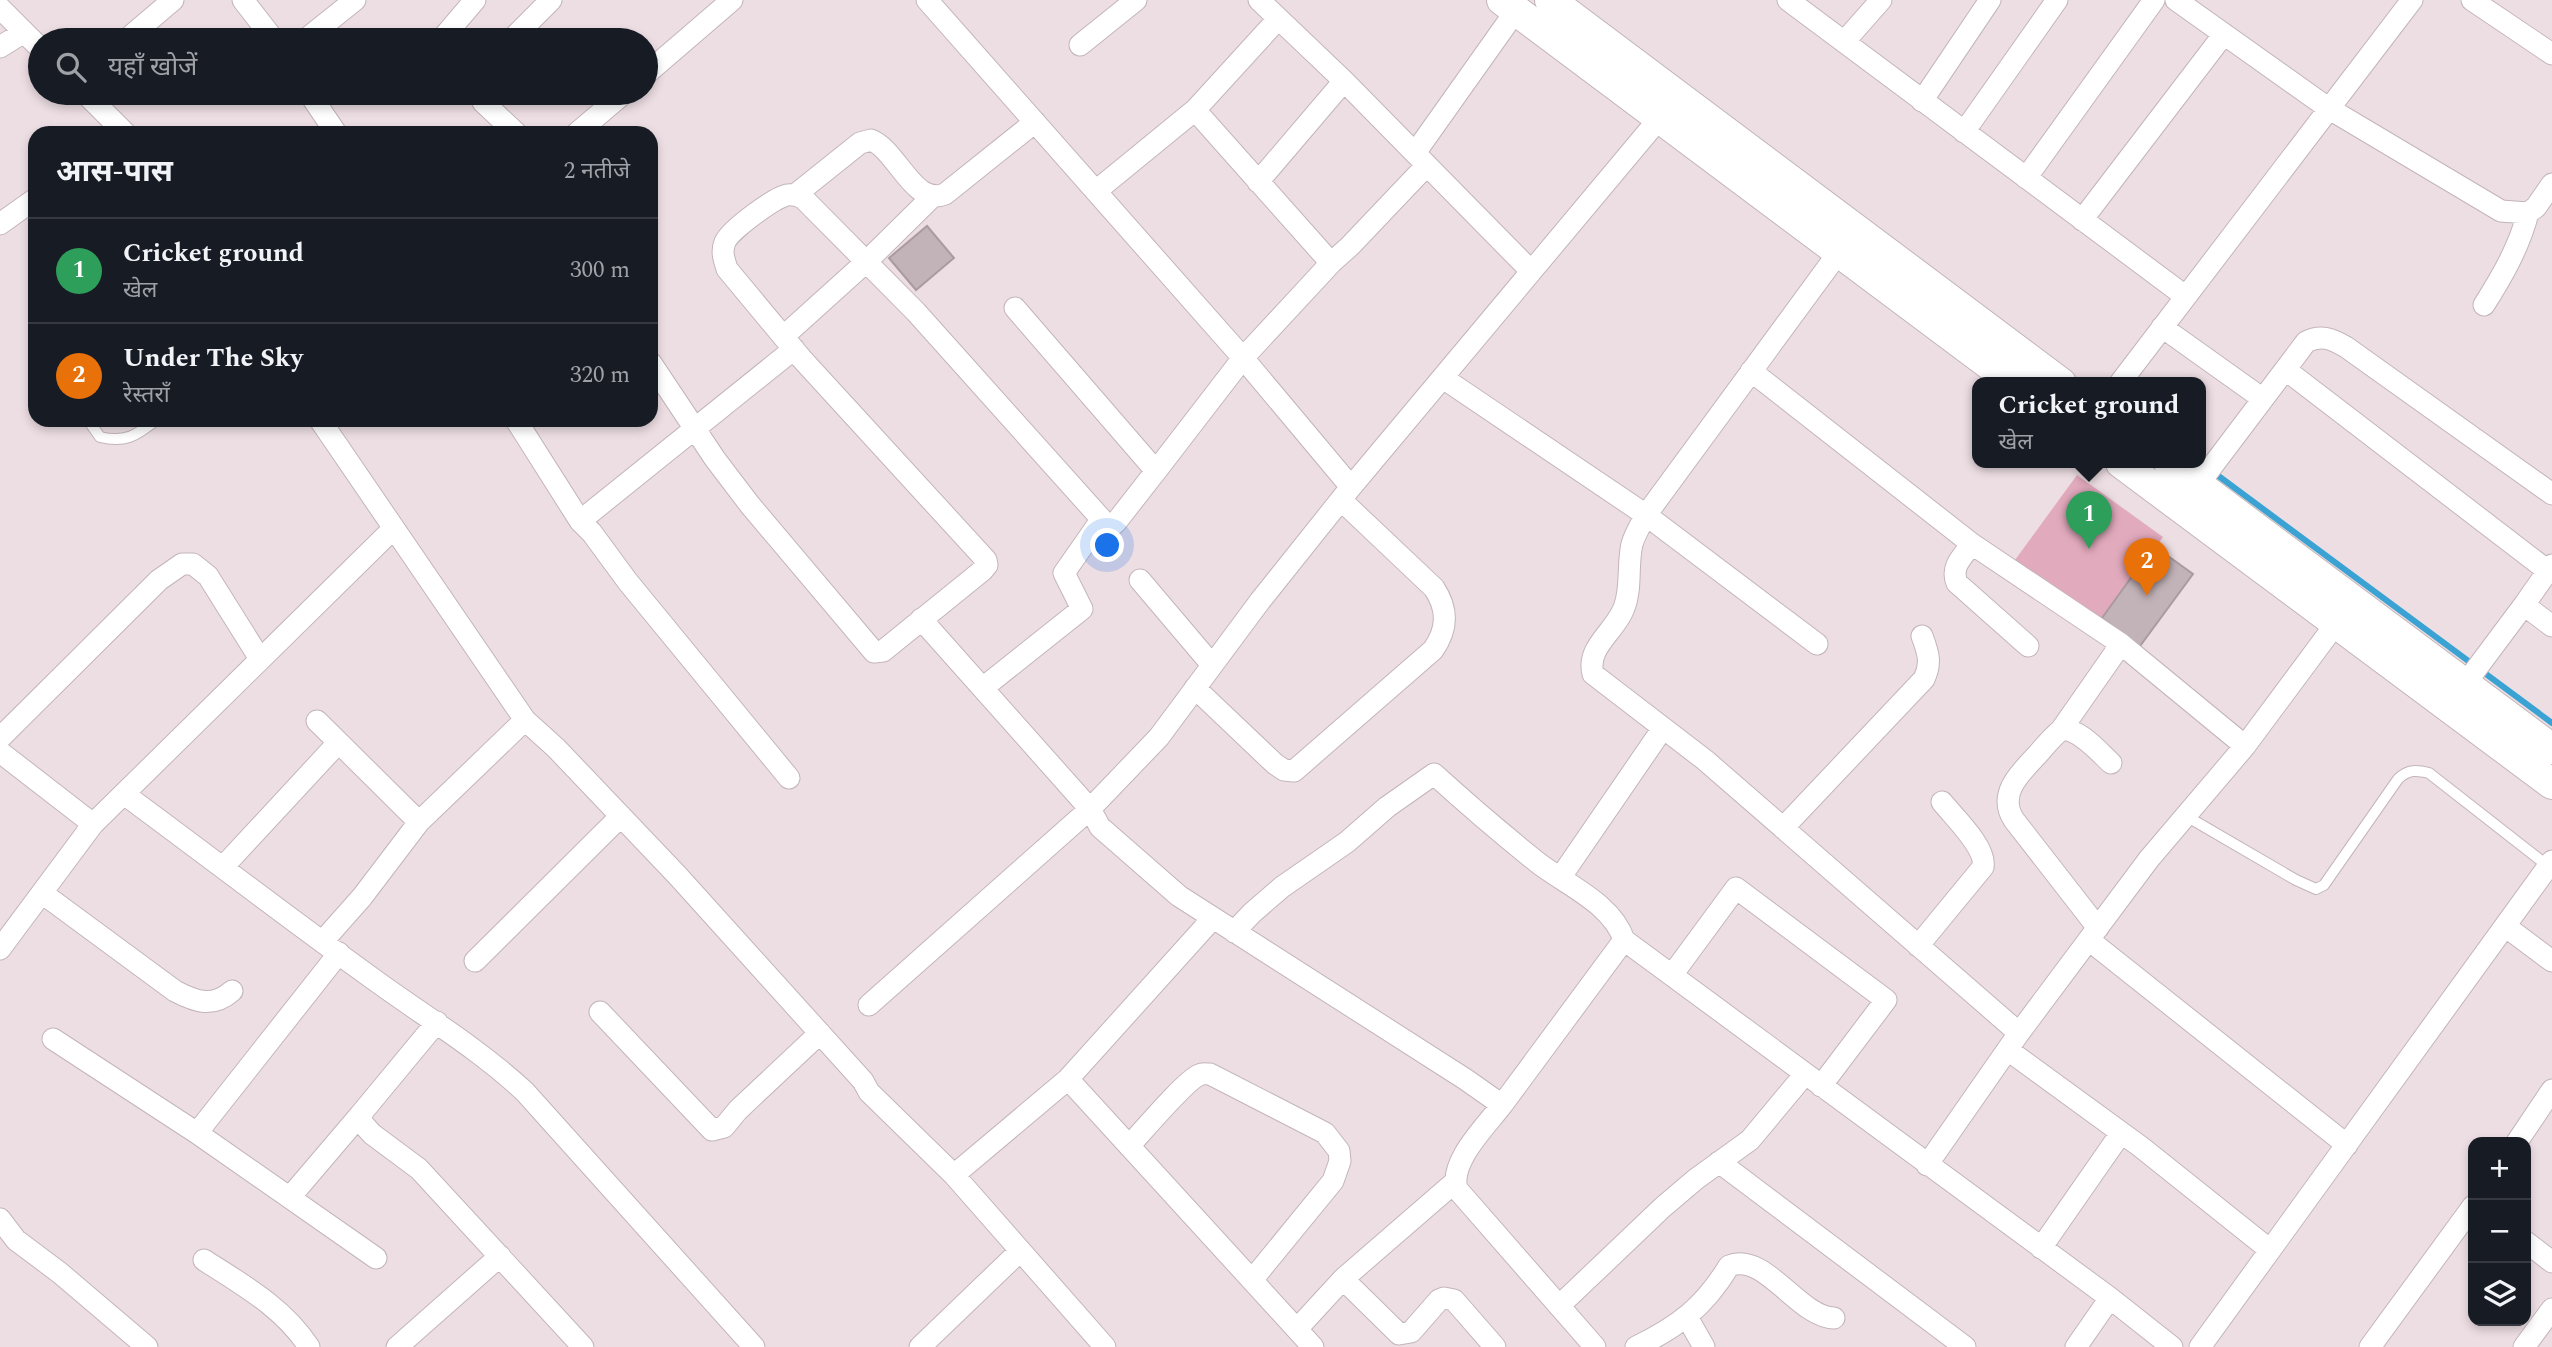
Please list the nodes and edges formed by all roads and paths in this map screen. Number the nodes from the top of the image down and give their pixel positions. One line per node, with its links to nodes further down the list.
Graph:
1 (173, 0): 22 (street)
2 (243, 0): 23 (street)
3 (355, 0): 24 (street)
4 (475, 0): 25 (street)
5 (551, 0): 26 (street)
6 (732, 0): 34 (street)
7 (1136, 0): 31 (street)
8 (1259, 0): 21 (street)
9 (1550, 0): 41 (street)
10 (1788, 0): 30 (street)
11 (1881, 0): 30 (street)
12 (1990, 0): 36 (street)
13 (2057, 0): 49 (street)
14 (2154, 0): 51 (street)
15 (2176, 0): 28 (street)
16 (2413, 0): 42 (street)
17 (2472, 0): 33 (street)
18 (931, 1): 44 (street)
19 (1509, 6): 41 (street); 50 (street)
20 (0, 8): 27 (street)
21 (1278, 19): 35 (street); 43 (street)
22 (140, 28)
23 (265, 28)
24 (320, 28)
25 (451, 28)
26 (523, 28)
27 (24, 32): 29 (street); 32 (street)
28 (2224, 34): 42 (street); 59 (street)
29 (28, 36)
30 (1844, 42): 36 (street)
31 (1080, 45)
32 (0, 47)
33 (2552, 54)
34 (658, 64)
35 (1344, 81): 50 (street); 52 (street)
36 (1922, 101): 49 (street)
37 (97, 105): 45 (street)
38 (317, 105): 46 (street)
39 (486, 105): 47 (street)
40 (610, 105): 48 (street)
41 (1669, 107): 61 (street); 64 (street); 75 (street)
42 (2328, 108): 58 (street); 65 (street)
43 (1195, 110): 52 (street); 54 (street)
44 (1035, 122): 54 (street); 56 (street)
45 (118, 126)
46 (331, 126)
47 (509, 126)
48 (585, 126)
49 (1964, 132): 51 (street)
50 (1421, 159): 63 (street); 64 (street)
51 (2026, 178): 59 (street)
52 (1258, 182): 63 (street)
53 (2552, 184): 58 (street)
54 (1096, 191): 70 (street)
55 (795, 195): 56 (street); 62 (street); 69 (street)
56 (932, 197): 62 (street)
57 (28, 204): 60 (street)
58 (2528, 213): 66 (street)
59 (2082, 220): 65 (street)
60 (0, 224)
61 (1839, 252): 72 (street); 74 (street)
62 (866, 262): 69 (street); 91 (street)
63 (1331, 263): 70 (street)
64 (1531, 271): 77 (street)
65 (2185, 296): 68 (street)
66 (2484, 305)
67 (1014, 308): 86 (street)
68 (2162, 327): 76 (street); 78 (street)
69 (789, 343): 83 (street); 99 (street)
70 (1243, 358): 86 (street); 88 (street)
71 (2286, 370): 78 (street); 89 (street); 95 (street)
72 (1751, 371): 90 (street); 94 (street)
73 (658, 374): 83 (street)
74 (2006, 377)
75 (2052, 377)
76 (2124, 377)
77 (1443, 378): 88 (street); 90 (street)
78 (2263, 399): 87 (street)
79 (93, 427): 80 (lane)
80 (147, 427)
81 (325, 427): 93 (street)
82 (520, 427): 92 (street)
83 (694, 428): 92 (street); 99 (street)
84 (2128, 468): 98 (street)
85 (2176, 468): 87 (street)
86 (1156, 471): 91 (street)
87 (2198, 485): 98 (street)
88 (1346, 494): 106 (street); 109 (street)
89 (2552, 494)
90 (1646, 515): 102 (street); 112 (street)
91 (1101, 520): 108 (street)
92 (580, 521): 120 (street)
93 (393, 529): 105 (street); 110 (street)
94 (1972, 544): 103 (street); 104 (street)
95 (2550, 568): 97 (street)
96 (1140, 580): 106 (street)
97 (2524, 605): 100 (street); 107 (street)
98 (2344, 612): 107 (street); 116 (street); 121 (street)
99 (921, 619): 108 (street)
100 (2552, 626)
101 (1922, 636): 129 (street)
102 (1817, 644)
103 (2121, 644): 113 (street); 116 (street)
104 (2028, 646)
105 (260, 659): 114 (street); 122 (street)
106 (1212, 664): 109 (street)
107 (2465, 684): 117 (street)
108 (984, 687): 124 (street)
109 (1195, 688): 124 (street)
110 (525, 720): 125 (street); 127 (street)
111 (317, 721): 115 (street)
112 (1663, 728): 129 (street); 132 (street)
113 (2061, 730): 119 (street); 137 (street)
114 (0, 738)
115 (338, 743): 127 (street); 131 (street)
116 (2245, 746): 126 (street)
117 (2552, 749)
118 (0, 752): 128 (street)
119 (2111, 763)
120 (789, 778)
121 (2552, 784)
122 (124, 794): 128 (street); 131 (street)
123 (1942, 802): 139 (street)
124 (1090, 809): 134 (street); 146 (street)
125 (621, 816): 142 (street); 149 (street)
126 (2186, 816): 130 (lane); 137 (street)
127 (419, 822): 140 (street)
128 (93, 824): 133 (street)
129 (1783, 828): 139 (street)
130 (2550, 864): 135 (street)
131 (223, 867): 140 (street)
132 (1560, 878): 136 (street); 138 (street)
133 (42, 893): 141 (street); 145 (street)
134 (1213, 918): 136 (street); 152 (street)
135 (2505, 926): 143 (street); 161 (street)
136 (1234, 932): 155 (street)
137 (2093, 934): 151 (street); 161 (street)
138 (1624, 940): 144 (street); 155 (street)
139 (1918, 946): 151 (street)
140 (331, 947): 148 (street); 158 (street)
141 (0, 949)
142 (475, 961)
143 (2552, 961)
144 (1672, 975): 153 (street); 153 (street)
145 (232, 991)
146 (869, 1005)
147 (600, 1012): 149 (street)
148 (437, 1022): 156 (street); 191 (street)
149 (820, 1033): 165 (street)
150 (53, 1039): 158 (street)
151 (2014, 1042): 159 (street); 164 (street)
152 (1068, 1079): 162 (street); 165 (street)
153 (1813, 1080): 163 (street); 164 (street)
154 (2552, 1090): 157 (street)
155 (1502, 1105): 166 (street)
156 (360, 1115): 167 (street); 174 (street)
157 (2545, 1115): 160 (street)
158 (197, 1133): 167 (street)
159 (2121, 1133): 171 (street); 173 (street)
160 (2522, 1137)
161 (2347, 1145): 173 (street)
162 (1129, 1146): 179 (street); 179 (street)
163 (1719, 1162): 181 (street); 199 (street)
164 (1927, 1165): 171 (street)
165 (954, 1175): 172 (street)
166 (1455, 1182): 178 (street); 181 (street)
167 (291, 1196): 175 (street)
168 (2468, 1213): 202 (street)
169 (0, 1219): 187 (street)
170 (2531, 1246): 177 (street)
171 (2041, 1248): 180 (street)
172 (1020, 1251): 192 (street); 193 (street)
173 (2270, 1251): 201 (street)
174 (500, 1256): 189 (street); 190 (street)
175 (376, 1258)
176 (204, 1260): 188 (street)
177 (2552, 1262)
178 (1343, 1279): 185 (street); 195 (street)
179 (1252, 1280): 185 (street)
180 (2110, 1298): 186 (street); 200 (street)
181 (1559, 1306): 196 (street)
182 (2552, 1309): 203 (street)
183 (1687, 1317): 184 (street); 197 (street); 198 (street)
184 (1834, 1318)
185 (1297, 1329): 194 (street)
186 (2167, 1346)
187 (147, 1347)
188 (309, 1347)
189 (397, 1347)
190 (583, 1347)
191 (754, 1347)
192 (920, 1347)
193 (1105, 1347)
194 (1313, 1347)
195 (1495, 1347)
196 (1595, 1347)
197 (1636, 1347)
198 (1704, 1347)
199 (1965, 1347)
200 (2076, 1347)
201 (2200, 1347)
202 (2370, 1347)
203 (2524, 1347)

